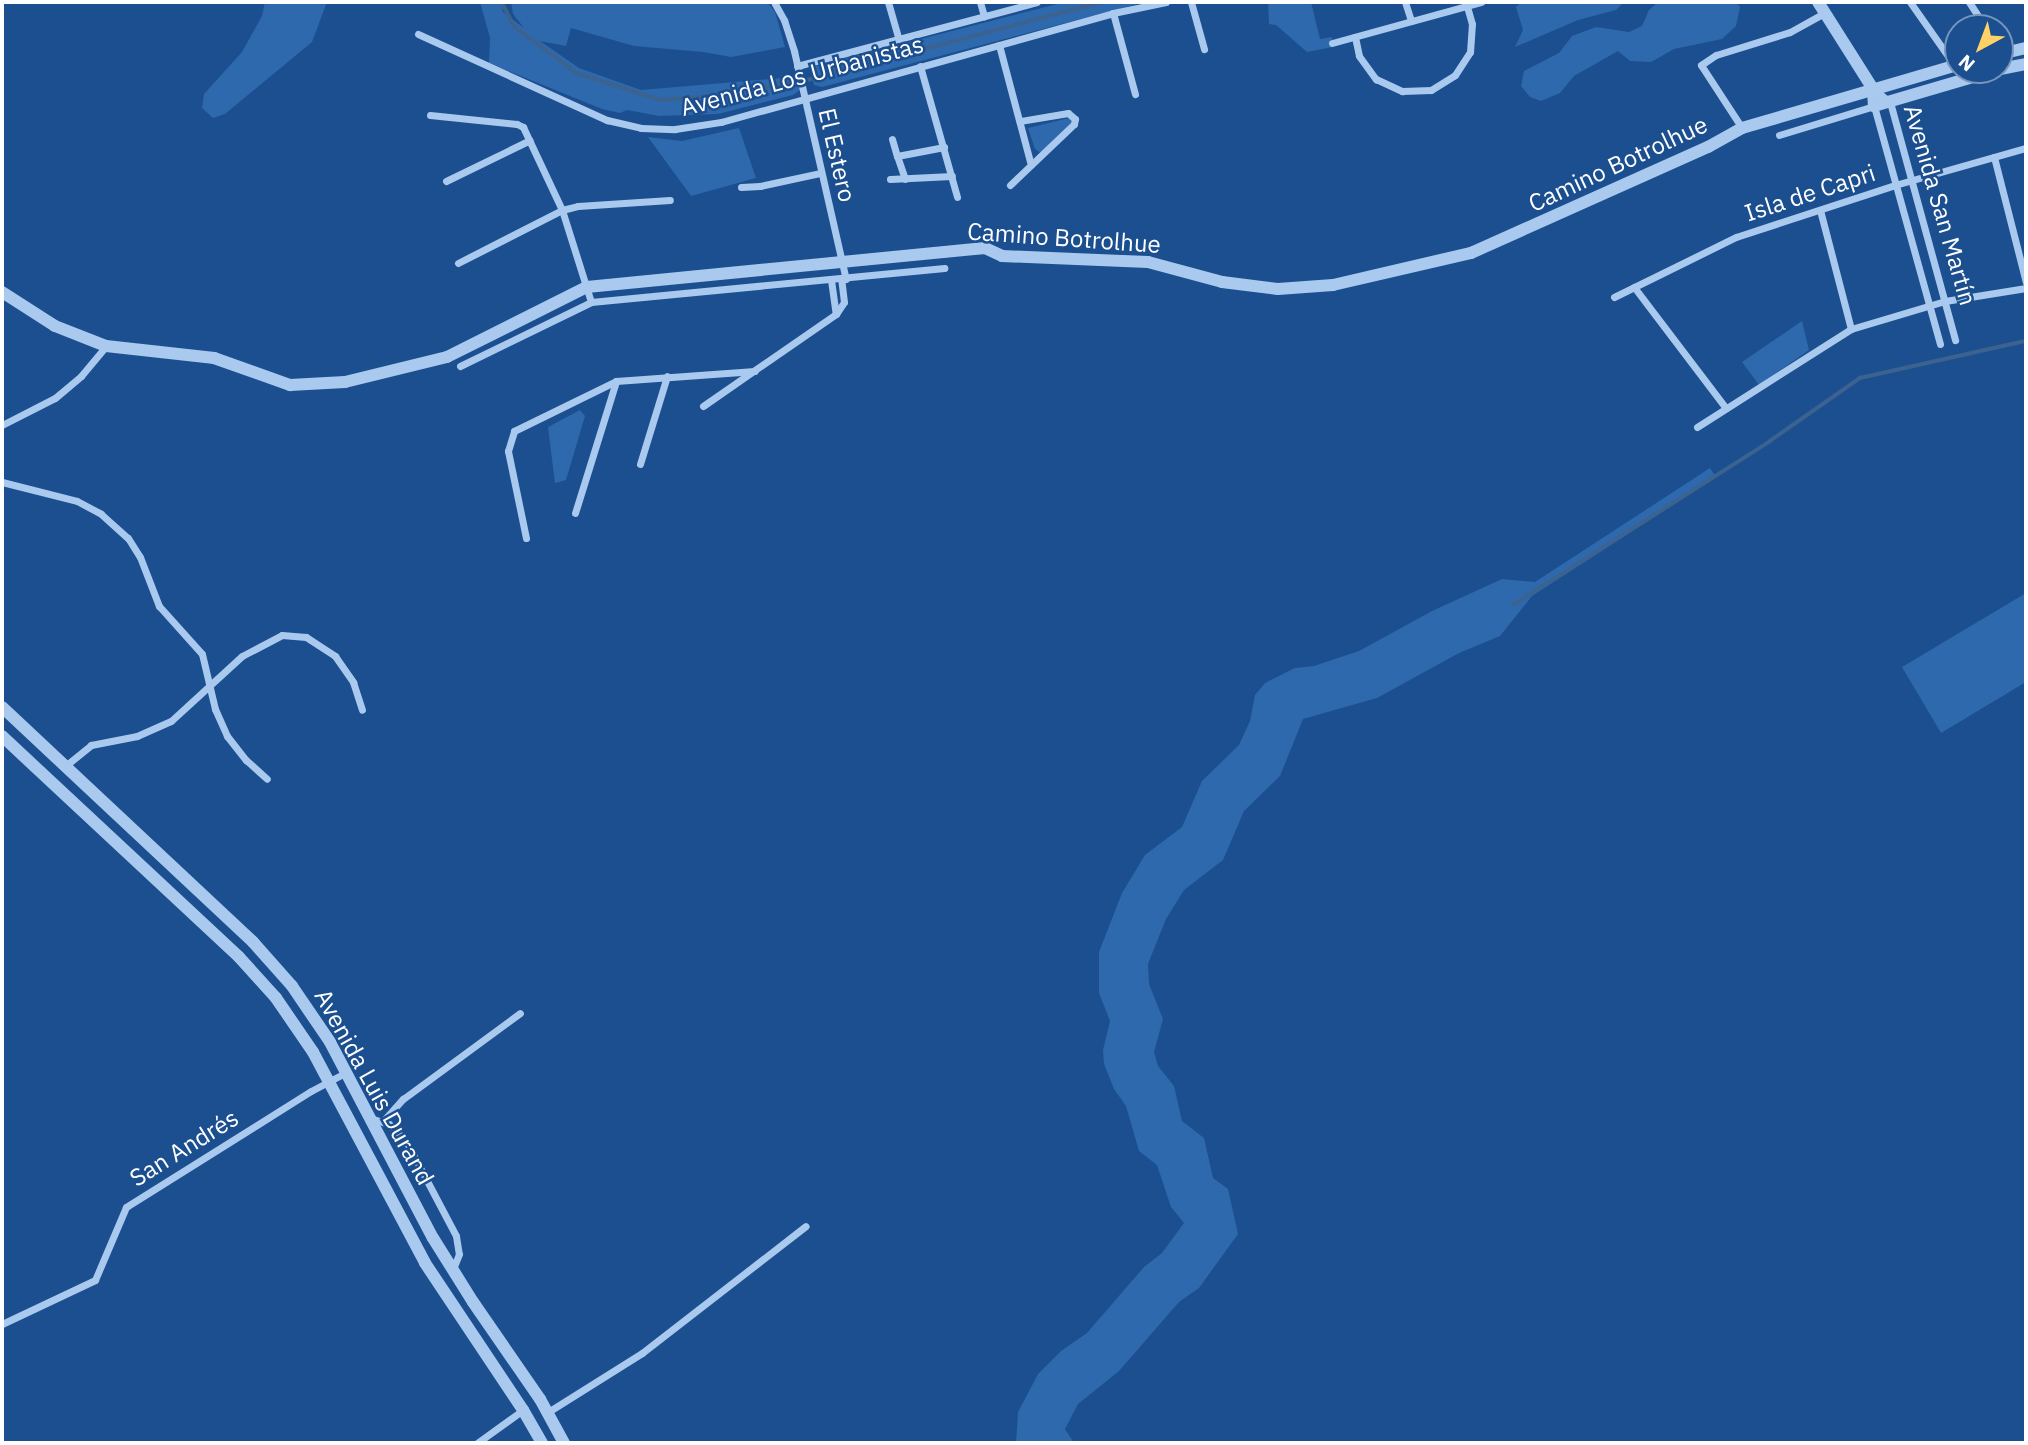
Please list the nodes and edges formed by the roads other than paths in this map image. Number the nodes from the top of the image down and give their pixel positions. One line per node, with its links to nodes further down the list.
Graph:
1 (774, 2): 23 (street, El Estero)
2 (888, 2): 16 (street)
3 (980, 2): 13 (street)
4 (1037, 2): 13 (street, Avenida Los Urbanistas)
5 (1166, 2): 12 (street, Avenida Los Urbanistas)
6 (1191, 2): 21 (street)
7 (1405, 2): 14 (street)
8 (1481, 2): 10 (street)
9 (1910, 2): 20 (street)
10 (1466, 6): 14 (street); 17 (street)
11 (1821, 7): 26 (street, Avenida San Martín); 33 (street)
12 (1113, 13): 19 (street, Avenida Los Urbanistas); 27 (street)
13 (984, 16): 16 (street, Avenida Los Urbanistas)
14 (1411, 21): 17 (street)
15 (418, 34): 28 (street, Avenida Los Urbanistas)
16 (898, 37): 23 (street, Avenida Los Urbanistas)
17 (1355, 37): 18 (street)
18 (1332, 43)
19 (999, 45): 22 (street, Avenida Los Urbanistas); 32 (street)
20 (1944, 48)
21 (1203, 49)
22 (920, 66): 28 (street, Avenida Los Urbanistas); 37 (street)
23 (798, 70): 28 (street, El Estero)
24 (1944, 70): 26 (street, Camino Botrolhue)
25 (1951, 84): 29 (street)
26 (1873, 89): 29 (street, Avenida San Martín); 30 (street, Avenida San Martín); 33 (street, Camino Botrolhue)
27 (1135, 94)
28 (803, 95): 42 (street, El Estero)
29 (1890, 102): 30 (street); 46 (street, Avenida San Martín)
30 (1874, 106): 34 (street); 49 (street, Avenida San Martín)
31 (430, 115): 36 (street)
32 (1020, 121): 41 (street); 41 (street)
33 (1742, 128): 55 (street, Camino Botrolhue)
34 (1779, 135)
35 (892, 139): 39 (street)
36 (530, 140): 47 (street); 54 (street)
37 (944, 147): 39 (street); 43 (street)
38 (2026, 148): 40 (street, Isla de Capri)
39 (897, 156): 45 (street)
40 (1994, 157): 46 (street, Isla de Capri); 60 (street)
41 (1031, 164): 48 (street)
42 (820, 173): 50 (street); 55 (street, El Estero)
43 (952, 176): 45 (street); 51 (street)
44 (890, 179): 45 (street)
45 (905, 179)
46 (1913, 180): 49 (street, Isla de Capri); 65 (street, Avenida San Martín)
47 (446, 181)
48 (1010, 185)
49 (1895, 185): 53 (street, Isla de Capri); 67 (street, Avenida San Martín)
50 (741, 187)
51 (957, 197)
52 (670, 200): 54 (street)
53 (1820, 210): 62 (street, Isla de Capri); 69 (street)
54 (562, 211): 56 (street); 61 (street)
55 (843, 261): 58 (street, El Estero); 61 (street, Camino Botrolhue)
56 (458, 263)
57 (944, 268): 58 (street, Camino Botrolhue)
58 (844, 279): 59 (street, Camino Botrolhue); 68 (street, El Estero)
59 (831, 280): 66 (street, Camino Botrolhue); 68 (street)
60 (2026, 286): 65 (street)
61 (587, 287): 66 (street); 72 (street, Camino Botrolhue)
62 (1634, 287): 64 (street, Isla de Capri); 78 (street)
63 (2, 292): 72 (street, Camino Botrolhue)
64 (1614, 297)
65 (1945, 301): 67 (street); 70 (street, Avenida San Martín)
66 (591, 303): 73 (street, Camino Botrolhue)
67 (1929, 305): 69 (street); 71 (street, Avenida San Martín)
68 (836, 314): 74 (street)
69 (1850, 329): 78 (street)
70 (1955, 340)
71 (1940, 344)
72 (106, 346): 79 (street)
73 (460, 366)
74 (755, 371): 75 (street); 77 (street)
75 (667, 376): 76 (street); 81 (street)
76 (616, 381): 83 (street); 84 (street)
77 (703, 405)
78 (1726, 408): 80 (street)
79 (2, 425)
80 (1697, 427)
81 (640, 464)
82 (2, 482): 85 (street)
83 (575, 513)
84 (526, 538)
85 (210, 685): 87 (street); 89 (street); 90 (street)
86 (2, 708): 89 (street, Avenida Luis Durand)
87 (362, 710)
88 (2, 736): 93 (street, Avenida Luis Durand)
89 (64, 767): 92 (street, Avenida Luis Durand)
90 (267, 779)
91 (520, 1013): 95 (street)
92 (346, 1072): 93 (street, San Andrés); 94 (street, Avenida Luis Durand)
93 (328, 1081): 96 (street, Avenida Luis Durand); 100 (street, San Andrés)
94 (369, 1118): 95 (street); 96 (street); 99 (street, Avenida Luis Durand)
95 (383, 1121): 99 (street)
96 (359, 1142): 98 (street, Avenida Luis Durand)
97 (806, 1226): 102 (street)
98 (425, 1263): 99 (street); 101 (street, Avenida Luis Durand)
99 (453, 1270): 102 (street, Avenida Luis Durand)
100 (2, 1324)
101 (523, 1409): 103 (street); 104 (street, Avenida Luis Durand)
102 (548, 1412): 105 (street, Avenida Luis Durand)
103 (477, 1443)
104 (542, 1443)
105 (564, 1443)

